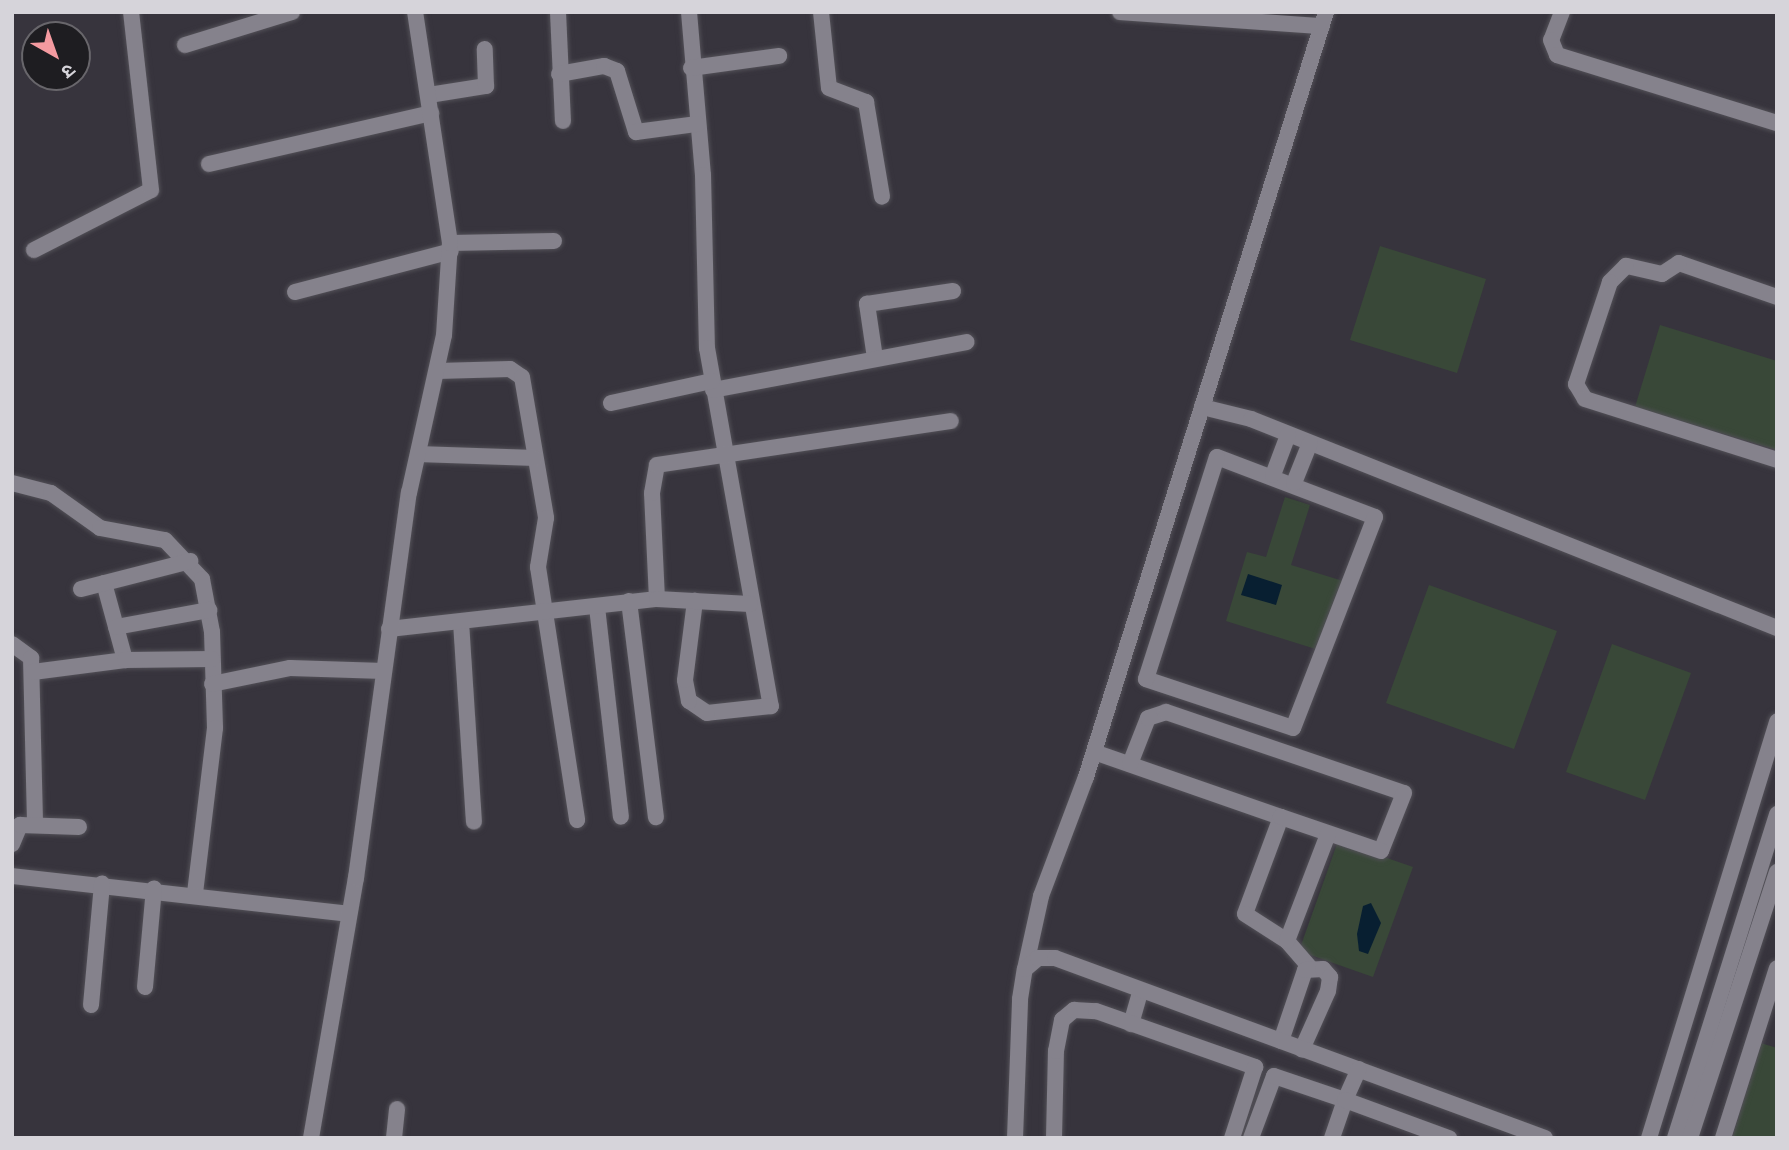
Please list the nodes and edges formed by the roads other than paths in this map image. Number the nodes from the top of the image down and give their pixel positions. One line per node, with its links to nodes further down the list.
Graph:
1 (131, 12): 24 (street)
2 (292, 12): 10 (street)
3 (415, 12): 15 (street)
4 (558, 12): 14 (street)
5 (689, 12): 13 (street)
6 (821, 12): 21 (street)
7 (1120, 12): 9 (street)
8 (1562, 12): 18 (street)
9 (1324, 19): 33 (street)
10 (185, 45)
11 (485, 49): 15 (street)
12 (779, 56): 13 (street)
13 (691, 68): 19 (street)
14 (559, 74): 17 (street); 19 (street)
15 (429, 95): 16 (street)
16 (431, 113): 20 (street); 23 (street)
17 (563, 121)
18 (1777, 123)
19 (698, 124): 31 (street)
20 (209, 164)
21 (882, 197)
22 (554, 241): 23 (street)
23 (450, 247): 26 (street); 30 (street)
24 (34, 250)
25 (953, 291): 29 (street)
26 (295, 292)
27 (1777, 297): 40 (street)
28 (966, 342): 29 (street)
29 (874, 358): 31 (street)
30 (437, 371): 38 (street); 39 (street)
31 (713, 386): 32 (street); 37 (street)
32 (611, 402)
33 (1202, 407): 35 (street); 65 (street)
34 (951, 421): 37 (street)
35 (1288, 435): 36 (street); 41 (street)
36 (1310, 443): 43 (street); 56 (street)
37 (721, 453): 47 (street); 50 (street)
38 (418, 454): 39 (street); 57 (street)
39 (535, 458): 53 (street)
40 (1777, 460)
41 (1273, 475): 43 (street); 43 (street)
42 (12, 483): 44 (street)
43 (1294, 483)
44 (190, 561): 45 (street); 52 (street)
45 (104, 583): 46 (street); 55 (street)
46 (81, 589)
47 (657, 599): 48 (street); 49 (street)
48 (629, 601): 51 (street); 69 (street)
49 (695, 601): 50 (street); 50 (street)
50 (750, 604)
51 (597, 607): 53 (street); 68 (street)
52 (209, 610): 55 (street); 59 (street)
53 (549, 612): 54 (street); 71 (street)
54 (461, 622): 57 (street); 72 (street)
55 (116, 627): 60 (street)
56 (1777, 628)
57 (389, 629): 61 (street)
58 (12, 644): 62 (street)
59 (212, 659): 60 (street); 63 (street)
60 (125, 660): 62 (street)
61 (384, 671): 63 (street); 82 (street)
62 (33, 672): 73 (street)
63 (212, 684): 81 (street)
64 (1777, 721): 105 (street)
65 (1094, 752): 66 (street); 86 (street)
66 (1130, 764): 70 (street); 75 (street)
67 (1777, 814): 106 (street)
68 (621, 817)
69 (656, 817)
70 (1281, 817): 75 (street); 83 (street)
71 (577, 820)
72 (474, 822)
73 (35, 823): 74 (street); 76 (street)
74 (79, 827)
75 (1328, 834): 83 (street)
76 (12, 844)
77 (1777, 872): 107 (street)
78 (12, 876): 79 (street)
79 (102, 883): 80 (street); 89 (street)
80 (155, 888): 81 (street); 87 (street)
81 (195, 892): 82 (street)
82 (349, 914): 96 (street)
83 (1287, 941): 84 (street)
84 (1310, 967): 91 (street); 92 (street)
85 (1777, 968): 108 (street)
86 (1025, 969): 88 (street); 98 (street)
87 (145, 987)
88 (1141, 990): 90 (street); 91 (street)
89 (91, 1005)
90 (1131, 1024): 99 (street); 100 (street)
91 (1281, 1041): 92 (street)
92 (1301, 1049): 93 (street)
93 (1359, 1069): 94 (street); 104 (street)
94 (1345, 1100): 101 (street); 102 (street); 103 (street)
95 (397, 1109): 97 (street)
96 (311, 1138)
97 (394, 1138)
98 (1015, 1138)
99 (1054, 1138)
100 (1232, 1138)
101 (1251, 1138)
102 (1332, 1138)
103 (1449, 1138)
104 (1545, 1138)
105 (1649, 1138)
106 (1675, 1138)
107 (1690, 1138)
108 (1723, 1138)

